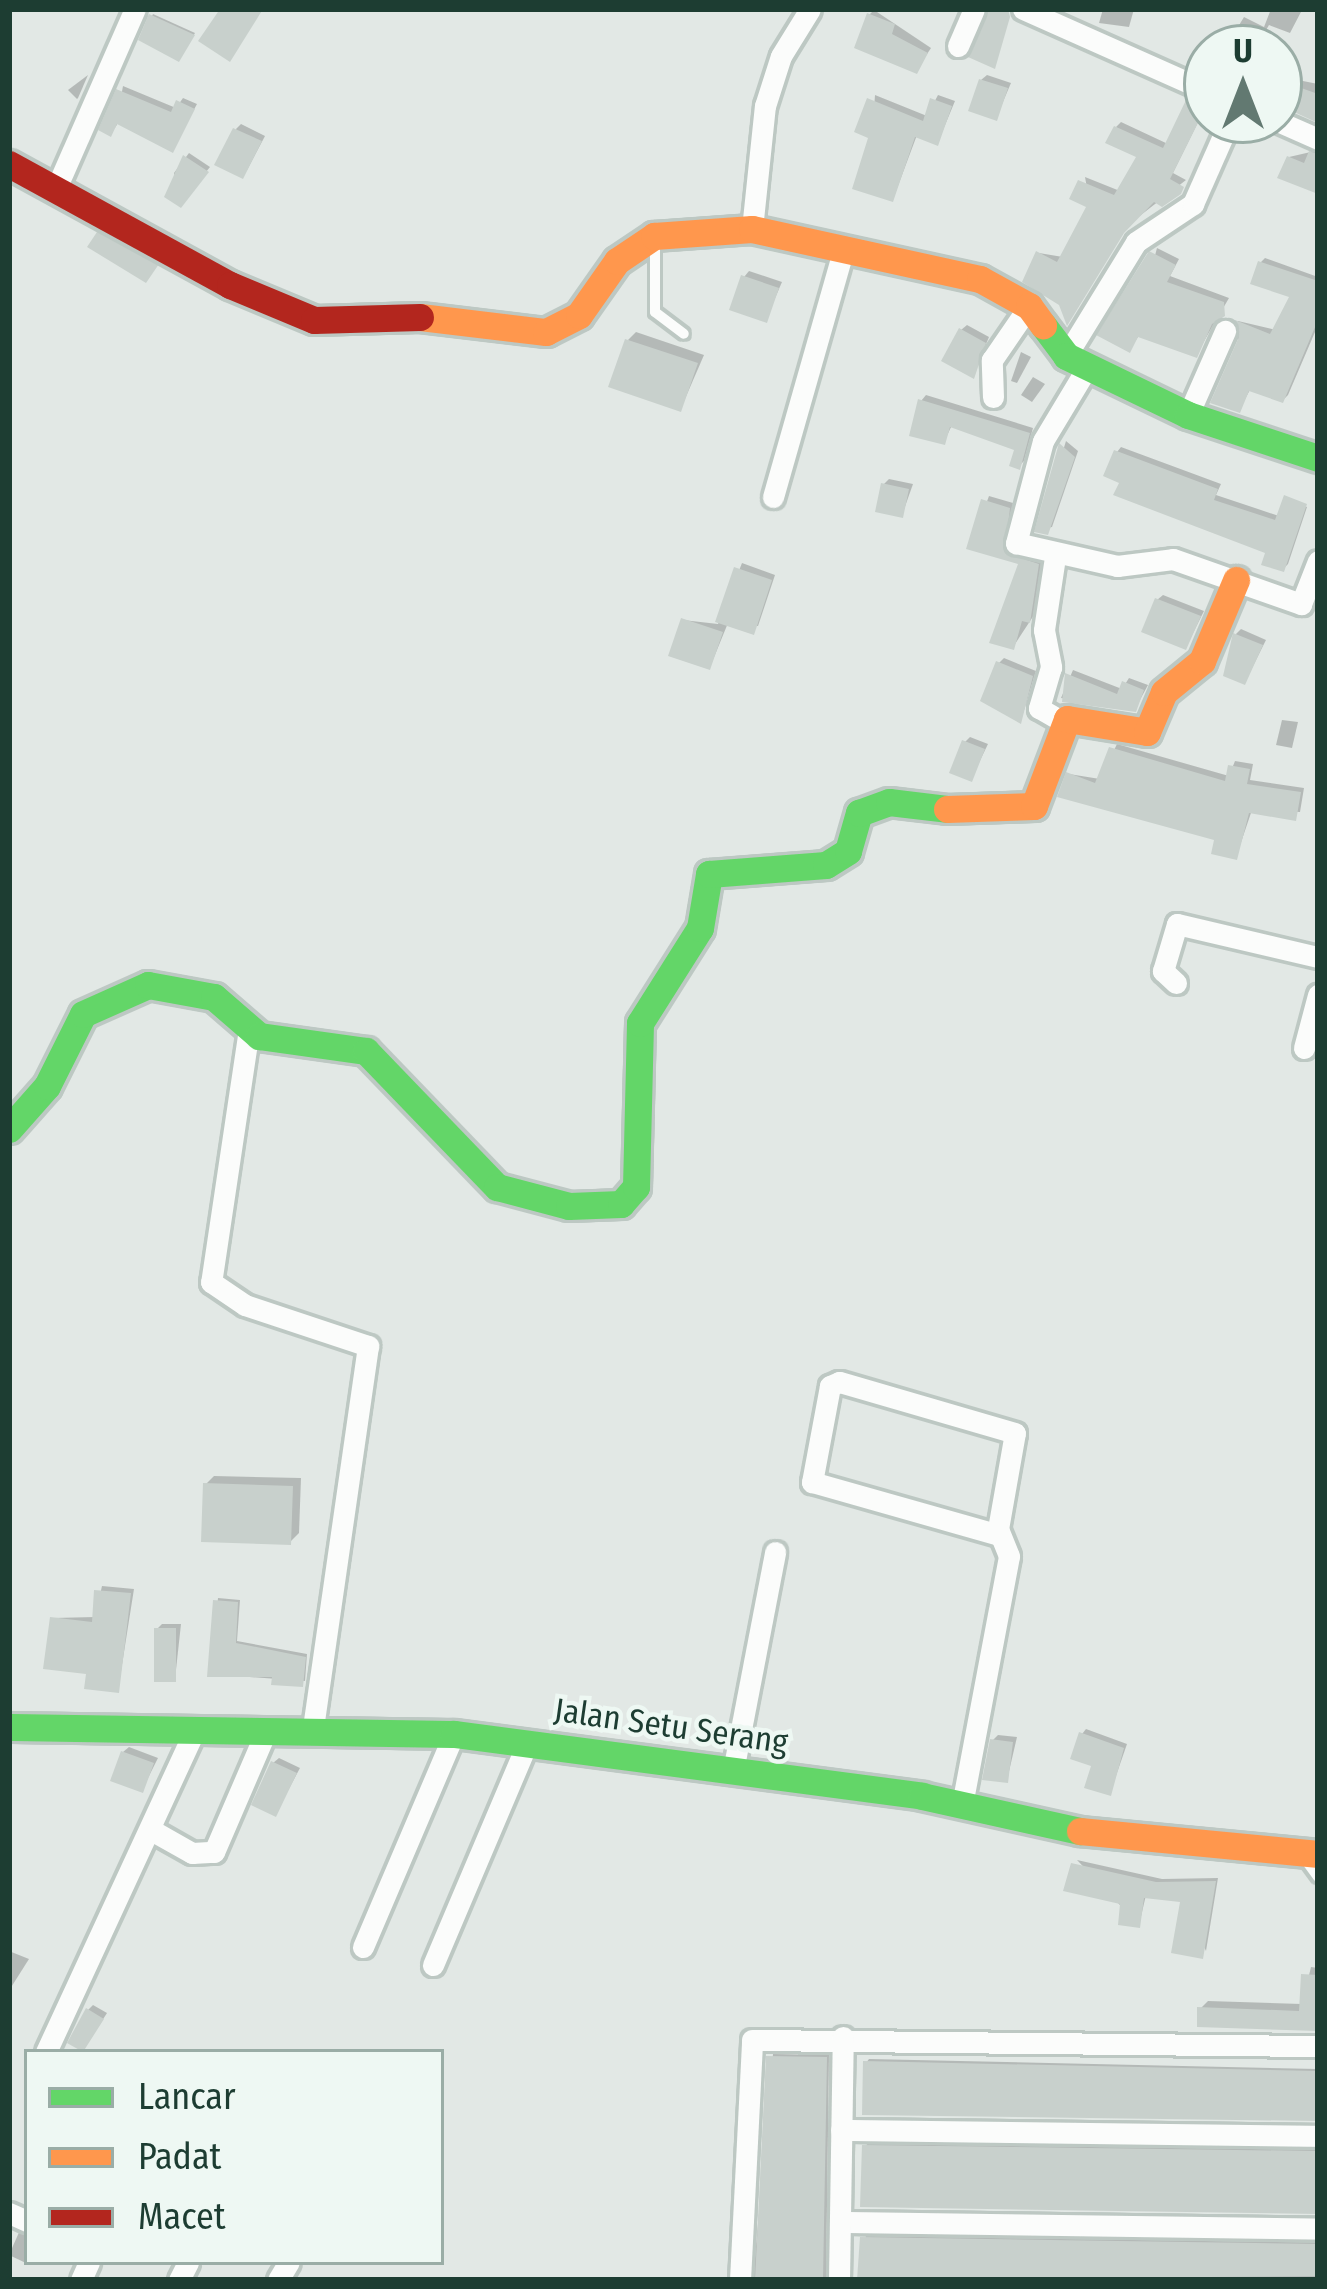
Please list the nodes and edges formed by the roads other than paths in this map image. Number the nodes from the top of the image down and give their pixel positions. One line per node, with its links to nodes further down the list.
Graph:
1 (135, 9): 9 (street)
2 (810, 9): 10 (street)
3 (974, 9): 5 (street)
4 (1023, 9): 6 (street)
5 (958, 46)
6 (1183, 80)
7 (1219, 144): 16 (street)
8 (9, 164): 9 (street)
9 (58, 184): 11 (street)
10 (752, 229): 11 (street); 12 (street)
11 (654, 236): 15 (lane)
12 (844, 248): 13 (street); 20 (street)
13 (1029, 306): 16 (street); 17 (street)
14 (1225, 331): 18 (street)
15 (684, 334)
16 (1077, 361): 18 (street); 21 (street)
17 (993, 397)
18 (1188, 415): 19 (street)
19 (1318, 458)
20 (773, 496)
21 (1055, 557): 23 (street); 24 (street)
22 (1318, 561): 23 (street)
23 (1236, 580): 24 (street)
24 (1065, 723): 28 (street)
25 (1318, 957): 26 (street)
26 (1176, 983)
27 (1318, 996): 29 (street)
28 (249, 1029): 30 (street); 36 (street)
29 (1304, 1048)
30 (9, 1129)
31 (999, 1535): 31 (street); 40 (street)
32 (775, 1552): 39 (street)
33 (9, 1727): 34 (street, Jalan Setu Serang)
34 (195, 1730): 35 (street, Jalan Setu Serang); 41 (street)
35 (266, 1731): 36 (street, Jalan Setu Serang); 41 (street)
36 (312, 1732): 37 (street, Jalan Setu Serang)
37 (454, 1734): 38 (street, Jalan Setu Serang); 44 (street)
38 (527, 1744): 39 (street, Jalan Setu Serang); 45 (street)
39 (733, 1771): 40 (street, Jalan Setu Serang)
40 (962, 1805): 42 (street, Jalan Setu Serang)
41 (153, 1831): 48 (street)
42 (1310, 1854): 43 (lane)
43 (1318, 1877)
44 (363, 1947)
45 (433, 1965)
46 (843, 2037): 47 (street); 49 (street); 53 (street)
47 (1318, 2046)
48 (47, 2049)
49 (841, 2130): 50 (street); 51 (street)
50 (1318, 2136)
51 (840, 2222): 52 (street); 54 (street)
52 (1318, 2229)
53 (740, 2280)
54 (839, 2280)

